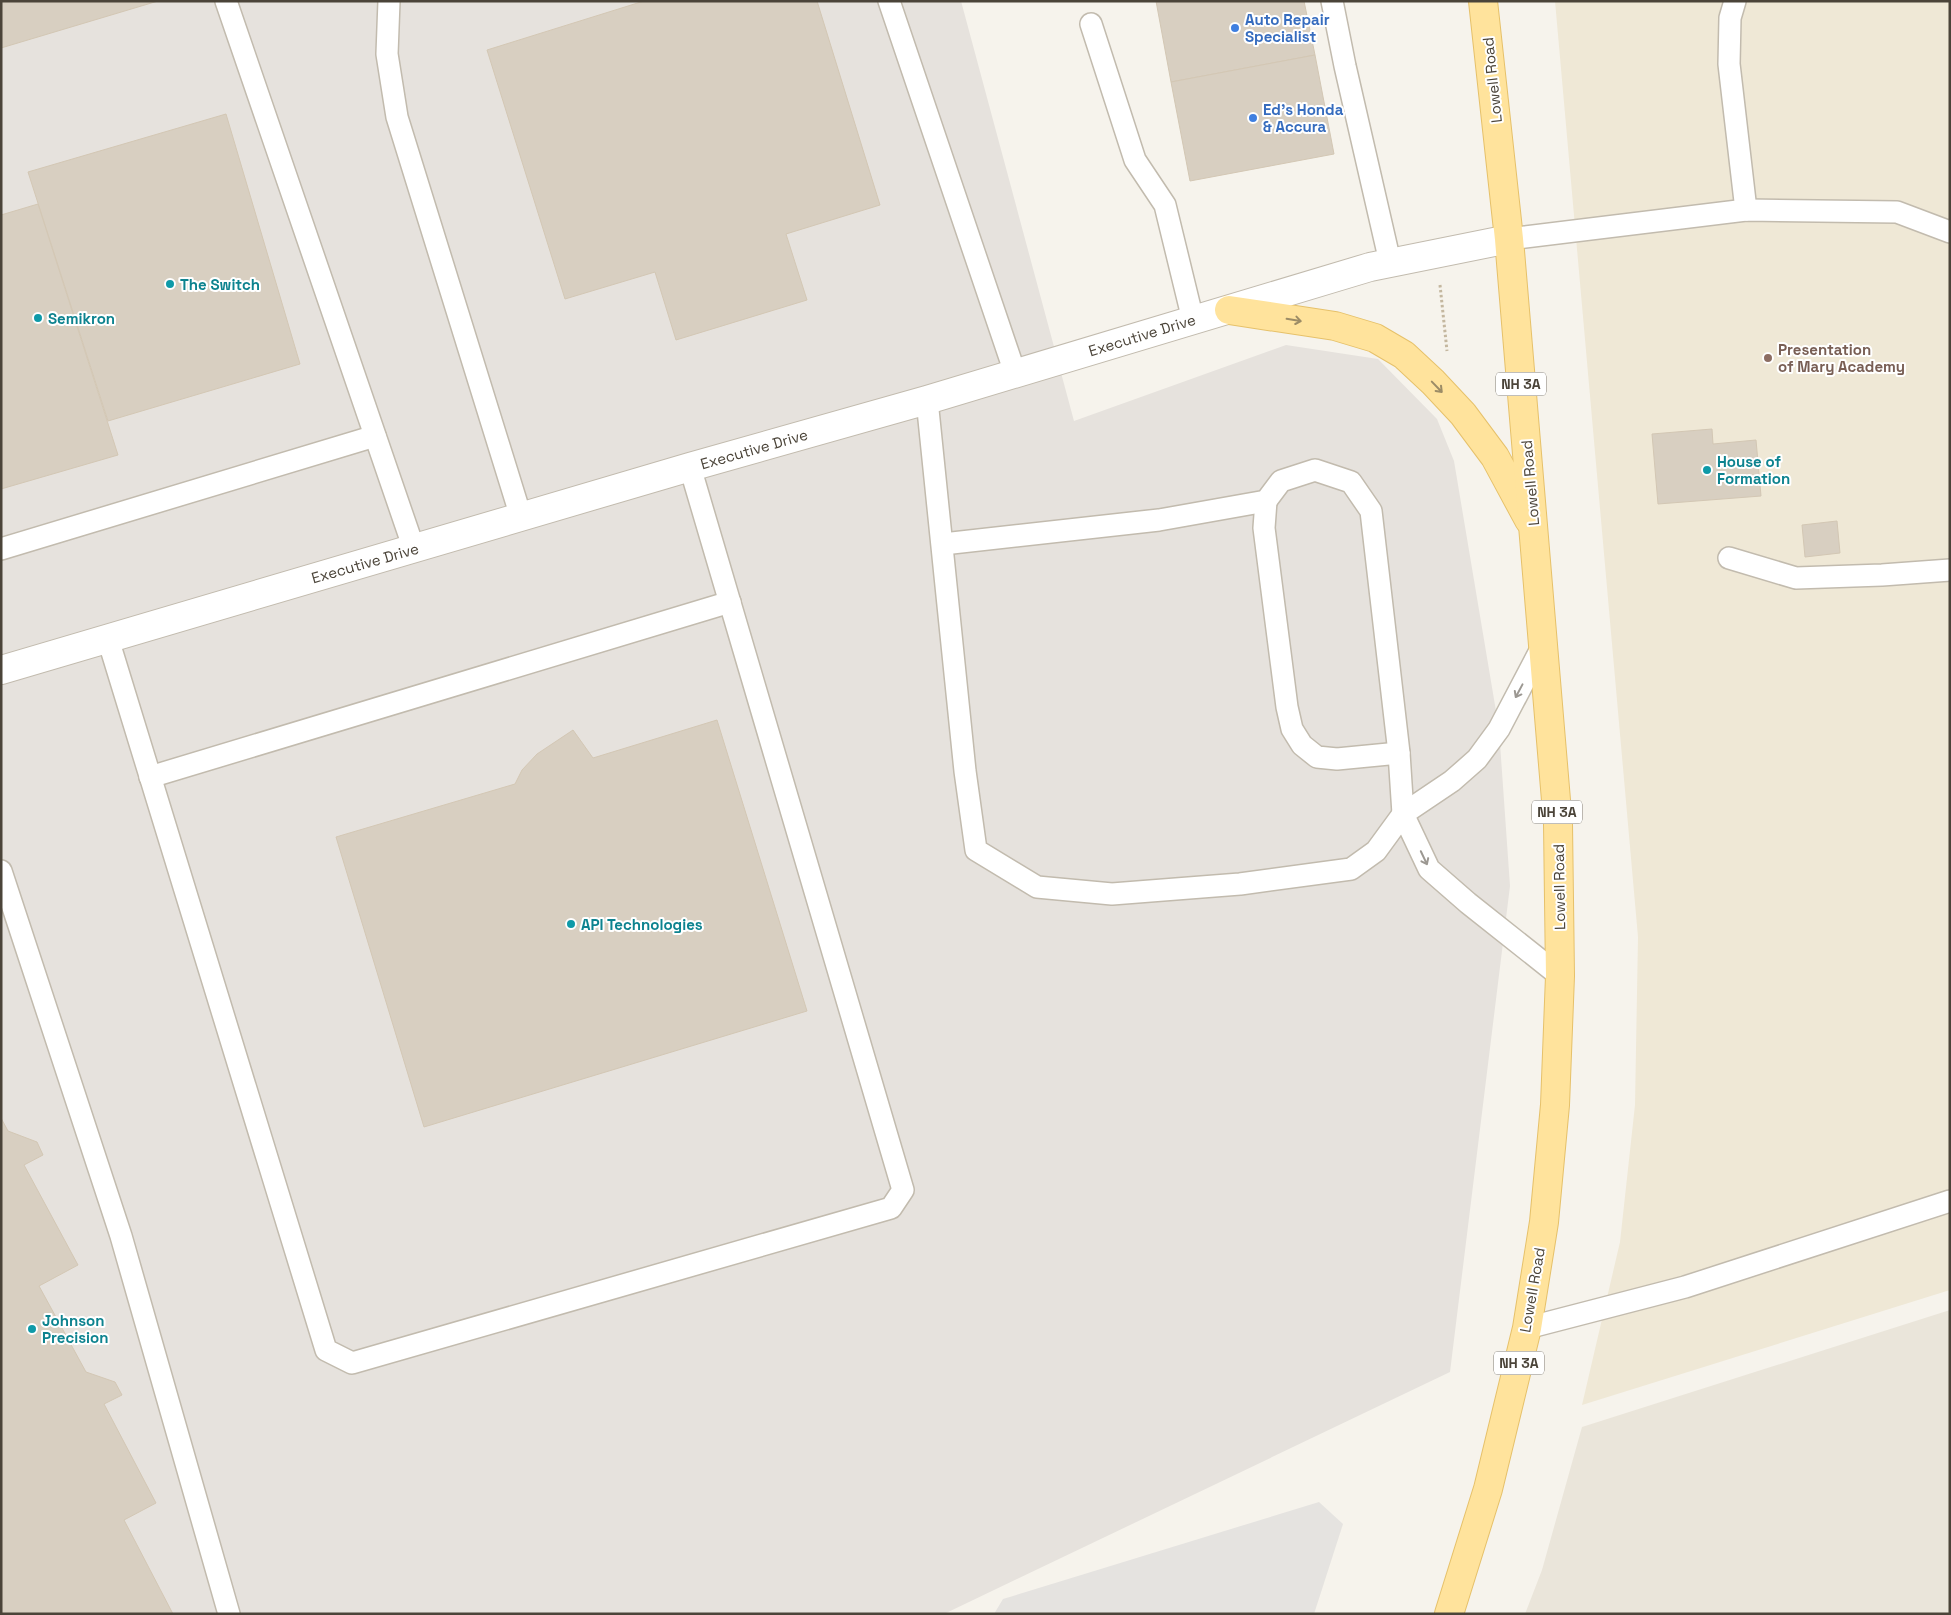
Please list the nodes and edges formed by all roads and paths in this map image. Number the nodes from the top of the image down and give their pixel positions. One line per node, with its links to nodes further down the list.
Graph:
1 (226, 1): 18 (lane)
2 (389, 1): 21 (lane)
3 (889, 1): 16 (lane)
4 (1332, 1): 11 (lane)
5 (1483, 1): 10 (main road, Lowell Road / NH 3A)
6 (1735, 1): 8 (lane)
7 (1091, 24): 14 (lane)
8 (1746, 210): 9 (lane); 10 (lane)
9 (1950, 232)
10 (1509, 239): 11 (street, Executive Drive); 22 (main road, Lowell Road / NH 3A)
11 (1390, 262): 13 (street, Executive Drive)
12 (1440, 283): 15 (path)
13 (1229, 310): 14 (street, Executive Drive); 22 (main road, one-way to 22)
14 (1193, 320): 16 (street, Executive Drive)
15 (1448, 355)
16 (1015, 373): 17 (street, Executive Drive)
17 (927, 400): 19 (street, Executive Drive); 23 (lane)
18 (375, 436): 24 (lane); 25 (lane)
19 (690, 467): 21 (street, Executive Drive); 28 (lane)
20 (1266, 501): 23 (lane); 32 (lane); 32 (lane)
21 (521, 517): 25 (street, Executive Drive)
22 (1534, 528): 30 (main road, Lowell Road / NH 3A)
23 (943, 544): 34 (lane)
24 (1, 549)
25 (414, 549): 29 (street, Executive Drive)
26 (1729, 558): 27 (lane)
27 (1950, 570)
28 (730, 602): 33 (lane); 33 (lane)
29 (108, 639): 31 (street, Executive Drive); 33 (lane)
30 (1542, 648): 34 (lane, one-way to 34); 36 (main road, Lowell Road / NH 3A)
31 (1, 670)
32 (1399, 753): 34 (lane)
33 (150, 777)
34 (1403, 814): 36 (lane, one-way to 36)
35 (1, 871): 39 (lane)
36 (1560, 976): 38 (main road, Lowell Road / NH 3A)
37 (1950, 1201): 38 (lane)
38 (1527, 1328): 40 (main road, Lowell Road / NH 3A)
39 (229, 1614)
40 (1449, 1614)

